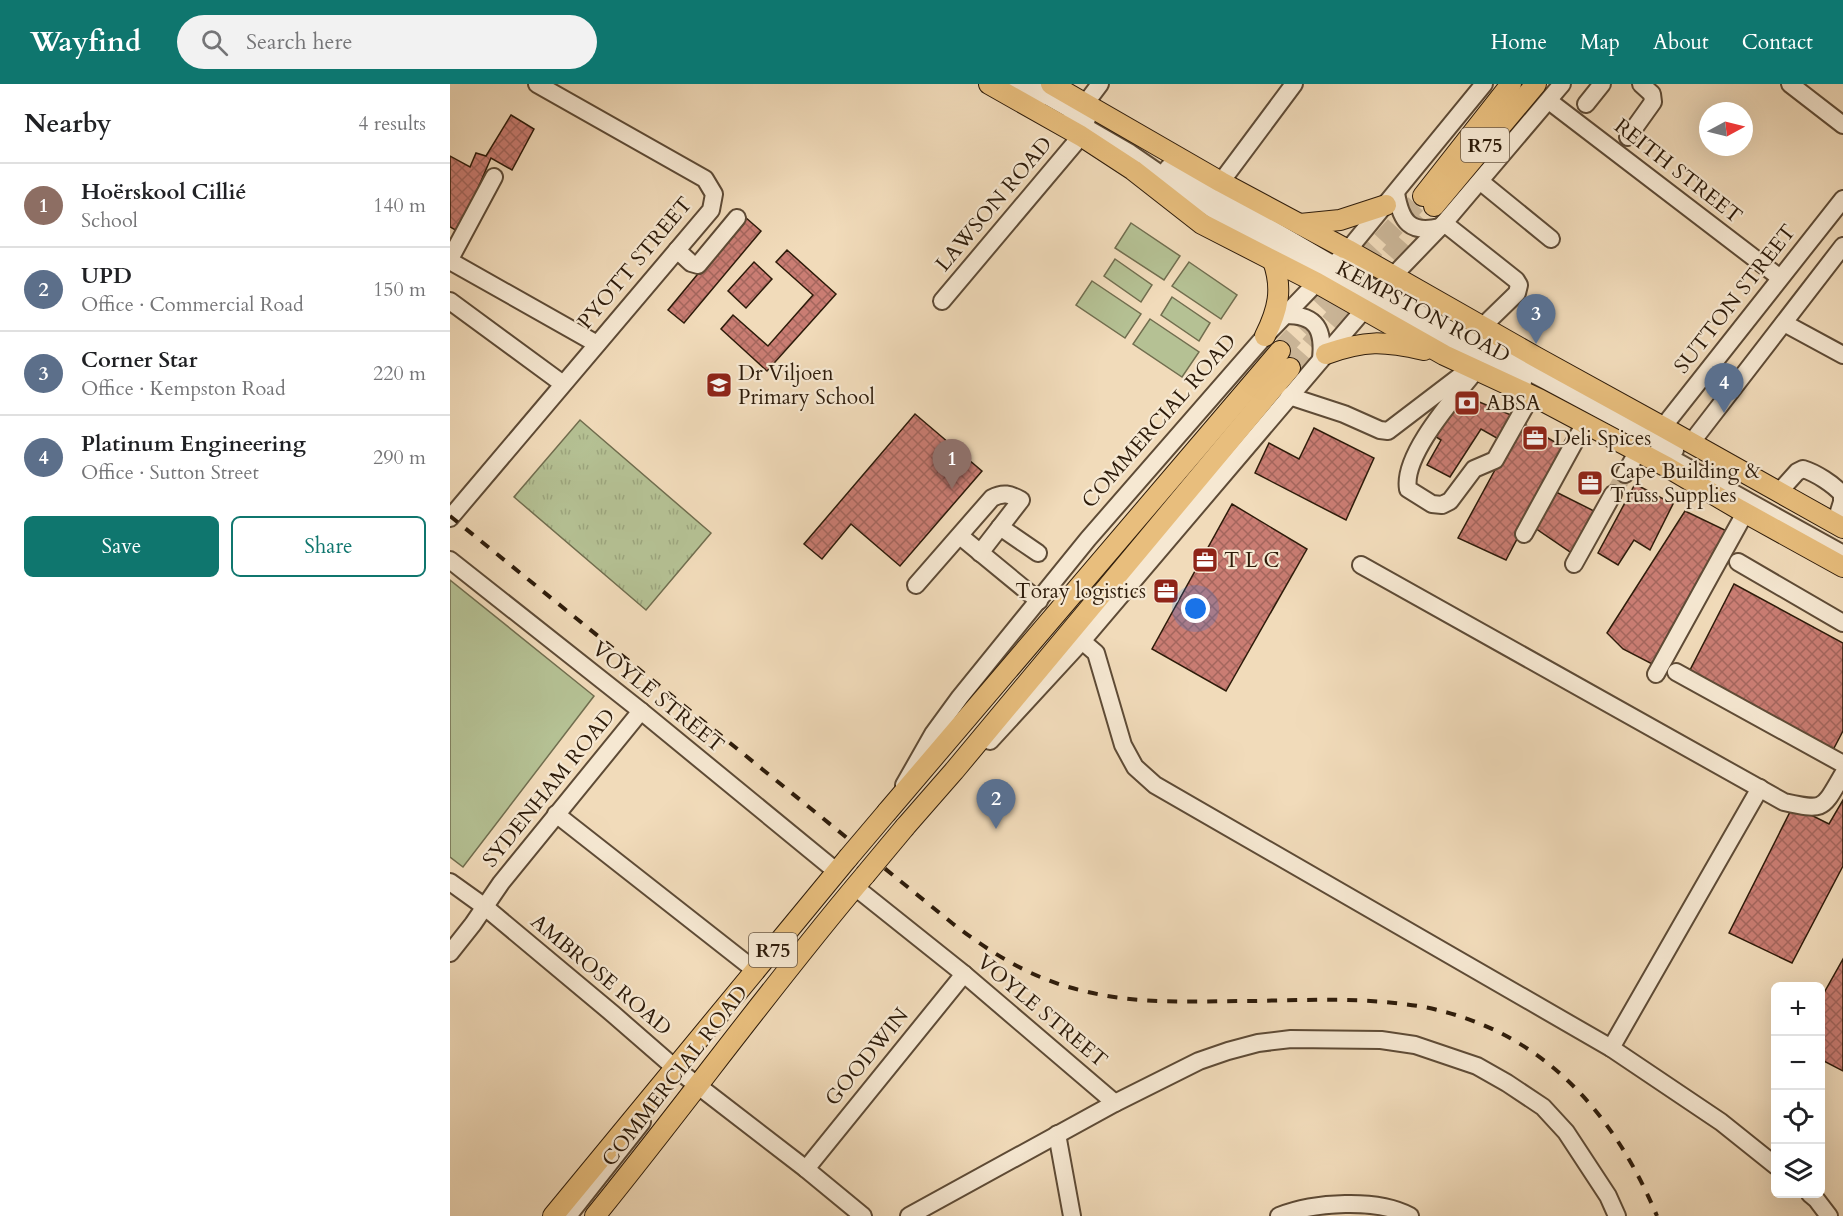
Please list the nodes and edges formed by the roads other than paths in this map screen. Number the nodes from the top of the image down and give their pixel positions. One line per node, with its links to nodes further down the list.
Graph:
1 (537, 84): 31 (street, PYOTT STREET)
2 (989, 84): 19 (main road, KEMPSTON ROAD)
3 (1009, 84): 35 (street)
4 (1025, 84): 35 (street)
5 (1051, 84): 16 (main road, KEMPSTON ROAD)
6 (1100, 84): 16 (street)
7 (1294, 84): 22 (street)
8 (1484, 84): 24 (street, COMMERCIAL ROAD)
9 (1511, 84): 10 (main road, R75)
10 (1536, 84)
11 (1562, 84): 15 (street, COMMERCIAL ROAD)
12 (1602, 84): 17 (street)
13 (1641, 84): 20 (street)
14 (1790, 84): 18 (street)
15 (1549, 101): 23 (street, COMMERCIAL ROAD); 37 (street, REITH STREET)
16 (1085, 104): 22 (main road, KEMPSTON ROAD)
17 (1586, 104)
18 (1843, 124)
19 (1081, 136): 34 (main road, KEMPSTON ROAD); 39 (street, LAWSON ROAD)
20 (1629, 137)
21 (494, 177): 33 (street)
22 (1221, 182): 27 (main road, KEMPSTON ROAD)
23 (1480, 182): 28 (street, COMMERCIAL ROAD); 29 (street)
24 (1391, 199): 27 (main road); 28 (street); 32 (street, COMMERCIAL ROAD)
25 (1843, 199): 37 (street, SUTTON STREET)
26 (737, 218): 31 (street)
27 (1300, 224): 32 (main road, KEMPSTON ROAD)
28 (1442, 225): 36 (street, COMMERCIAL ROAD); 43 (street)
29 (1551, 239)
30 (1843, 246): 42 (street)
31 (677, 250): 45 (street, PYOTT STREET)
32 (1348, 250): 35 (street, COMMERCIAL ROAD); 36 (main road, KEMPSTON ROAD)
33 (450, 260): 45 (street)
34 (1273, 261): 35 (main road, KEMPSTON ROAD); 44 (main road)
35 (1325, 274): 40 (main road, KEMPSTON ROAD); 41 (street, COMMERCIAL ROAD)
36 (1393, 276): 40 (street, COMMERCIAL ROAD); 43 (main road, KEMPSTON ROAD)
37 (1779, 278): 56 (street, SUTTON STREET)
38 (450, 301): 52 (street)
39 (942, 301)
40 (1372, 302): 47 (main road, KEMPSTON ROAD); 49 (street, COMMERCIAL ROAD); 68 (street); 71 (street)
41 (1286, 315): 44 (street, COMMERCIAL ROAD); 49 (street)
42 (1784, 323): 48 (street); 57 (street)
43 (1482, 327): 56 (main road, KEMPSTON ROAD)
44 (1265, 336): 78 (street, COMMERCIAL ROAD)
45 (597, 344): 52 (street, PYOTT STREET)
46 (1280, 351): 88 (main road, COMMERCIAL ROAD / R75)
47 (1444, 355): 49 (main road); 51 (main road, KEMPSTON ROAD)
48 (1843, 355)
49 (1323, 356): 53 (street, COMMERCIAL ROAD)
50 (1290, 368): 85 (main road, COMMERCIAL ROAD / R75)
51 (1474, 369): 53 (street); 54 (main road, KEMPSTON ROAD); 54 (street)
52 (563, 384): 63 (street, PYOTT STREET)
53 (1289, 396): 80 (street, COMMERCIAL ROAD)
54 (1531, 396): 55 (main road, KEMPSTON ROAD)
55 (1585, 423): 58 (main road, KEMPSTON ROAD); 66 (street)
56 (1663, 426): 57 (main road, KEMPSTON ROAD)
57 (1690, 443): 60 (main road, KEMPSTON ROAD)
58 (1638, 451): 59 (street); 62 (main road, KEMPSTON ROAD)
59 (1625, 474)
60 (1779, 492): 65 (main road, KEMPSTON ROAD); 65 (street)
61 (1613, 494): 74 (street)
62 (1745, 513): 76 (main road, KEMPSTON ROAD); 82 (street)
63 (450, 518)
64 (1000, 526): 67 (street); 69 (street); 70 (street)
65 (1839, 526)
66 (1524, 534)
67 (960, 536): 69 (street); 77 (street)
68 (1843, 542)
69 (980, 553): 78 (street)
70 (1038, 553)
71 (1843, 554)
72 (450, 560): 83 (street, VOYLE STREET)
73 (1738, 562): 79 (street)
74 (1574, 564)
75 (1360, 565): 87 (street)
76 (1843, 567)
77 (916, 585)
78 (1039, 601): 88 (street, COMMERCIAL ROAD)
79 (1843, 623)
80 (1082, 641): 85 (street, COMMERCIAL ROAD); 97 (street)
81 (1676, 672): 84 (street)
82 (1656, 674)
83 (641, 711): 89 (street, SYDENHAM ROAD); 90 (street, VOYLE STREET)
84 (1843, 764)
85 (954, 771): 91 (main road, COMMERCIAL ROAD / R75, bridge)
86 (1843, 774): 87 (street)
87 (1760, 788): 97 (street)
88 (890, 809): 90 (main road, COMMERCIAL ROAD / R75, bridge)
89 (556, 814): 93 (street, SYDENHAM ROAD); 95 (street)
90 (842, 865): 95 (main road, COMMERCIAL ROAD / R75)
91 (860, 881): 96 (street, VOYLE STREET); 99 (main road, COMMERCIAL ROAD / R75)
92 (453, 889): 93 (street, AMBROSE ROAD)
93 (485, 907): 94 (street, SYDENHAM ROAD); 98 (street, AMBROSE ROAD)
94 (450, 953)
95 (756, 971): 98 (main road, COMMERCIAL ROAD / R75)
96 (963, 974): 100 (street, VOYLE STREET); 103 (street, GOODWIN)
97 (1611, 1048): 102 (street)
98 (675, 1068): 99 (street, AMBROSE ROAD); 105 (main road, COMMERCIAL ROAD / R75); 106 (street)
99 (697, 1084): 103 (street, AMBROSE ROAD); 107 (street); 108 (main road, COMMERCIAL ROAD / R75)
100 (1115, 1103): 101 (street); 114 (street)
101 (1057, 1134): 110 (street); 111 (street)
102 (1771, 1162)
103 (806, 1169): 109 (street, AMBROSE ROAD)
104 (1815, 1198): 115 (street)
105 (553, 1216)
106 (568, 1216)
107 (584, 1216)
108 (595, 1216)
109 (863, 1216)
110 (909, 1216)
111 (1072, 1216)
112 (1280, 1216): 113 (street)
113 (1410, 1216)
114 (1617, 1216)
115 (1829, 1216)

